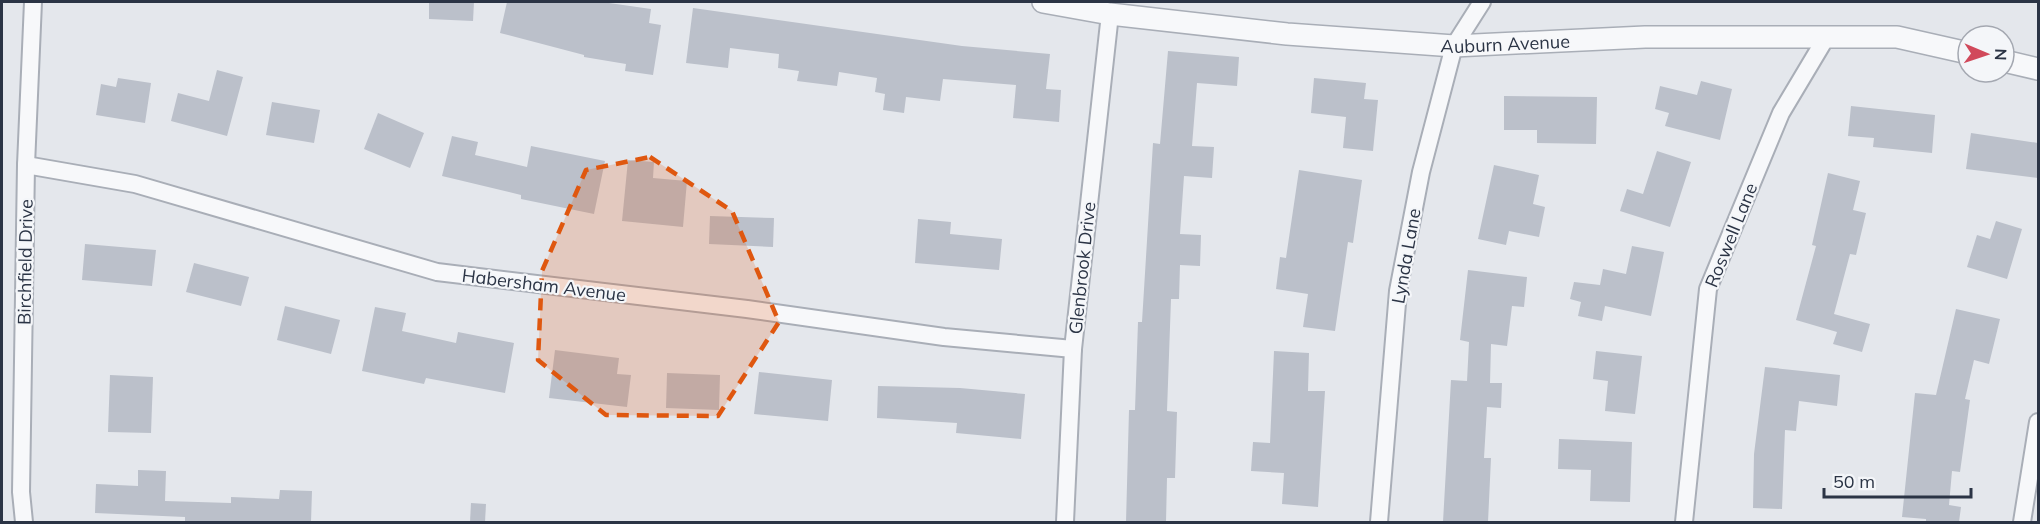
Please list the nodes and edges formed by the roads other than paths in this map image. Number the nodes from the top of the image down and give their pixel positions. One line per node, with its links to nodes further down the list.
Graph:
1 (33, 2): 10 (street, Birchfield Drive)
2 (1043, 2): 4 (street, Auburn Avenue)
3 (1482, 2): 6 (street, Lynda Lane)
4 (1110, 14): 6 (street, Auburn Avenue); 11 (street, Glenbrook Drive)
5 (1827, 36): 6 (street, Auburn Avenue); 7 (street, Auburn Avenue); 16 (street, Roswell Lane)
6 (1454, 46): 15 (street, Lynda Lane)
7 (1956, 50)
8 (2016, 64): 9 (street)
9 (2038, 69)
10 (26, 165): 11 (street, Habersham Avenue); 13 (street, Birchfield Drive)
11 (1073, 349): 14 (street, Glenbrook Drive)
12 (2038, 422): 17 (street)
13 (24, 522)
14 (1065, 522)
15 (1378, 522)
16 (1684, 522)
17 (2022, 522)

